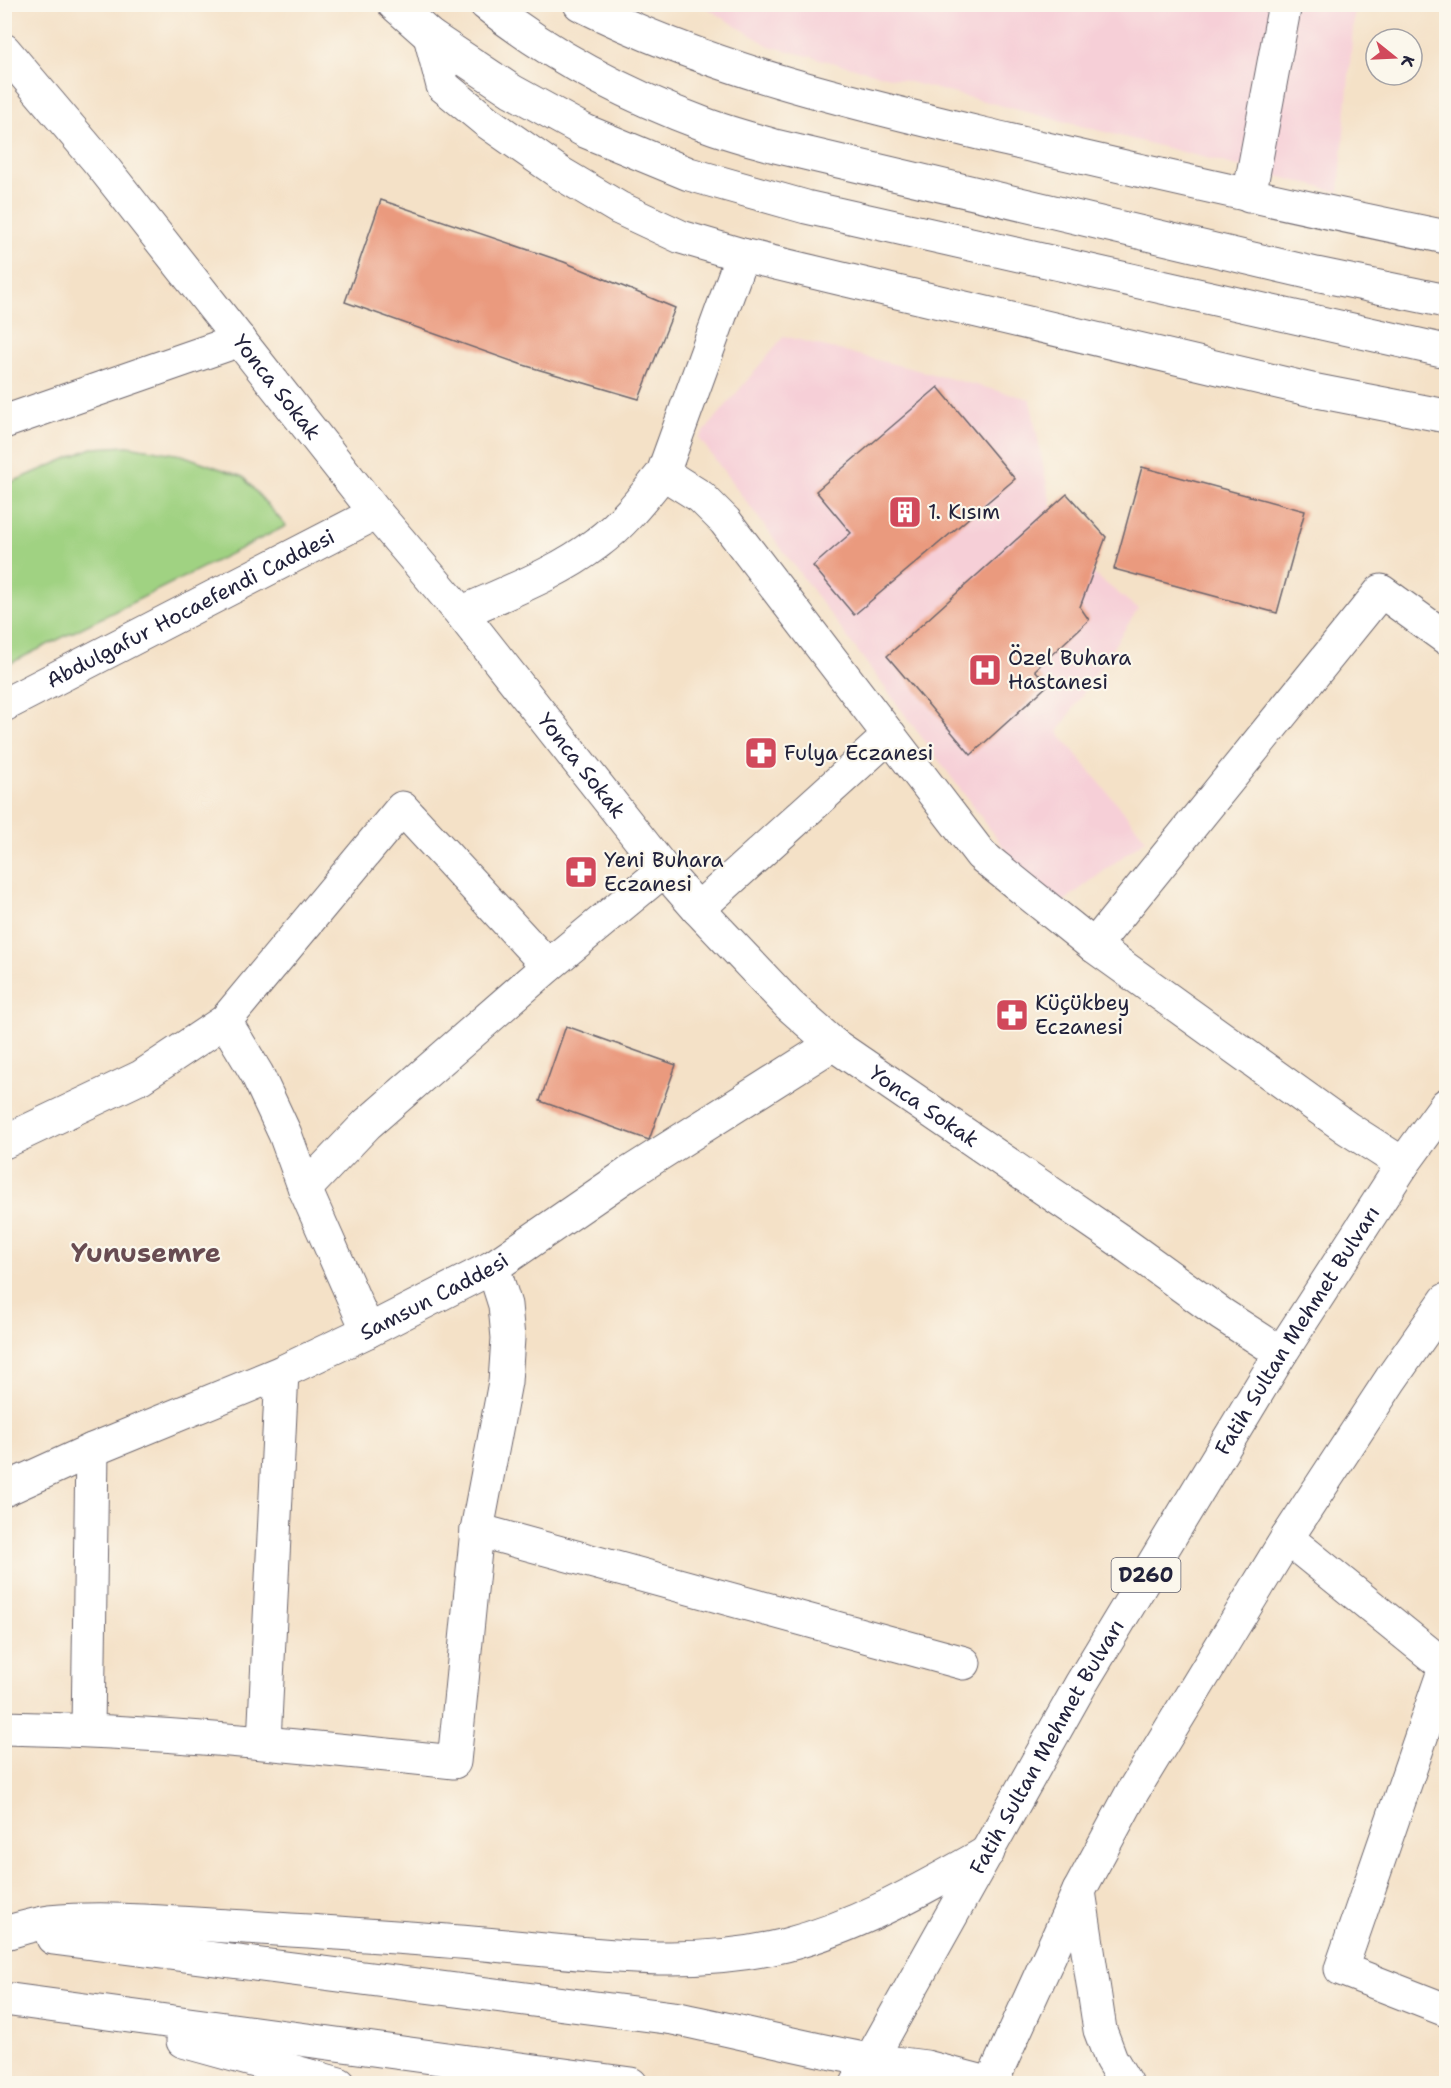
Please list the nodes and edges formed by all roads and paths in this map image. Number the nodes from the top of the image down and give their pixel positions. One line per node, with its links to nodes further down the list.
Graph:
1 (394, 4): 5 (main road)
2 (486, 4): 10 (main road)
3 (580, 4): 7 (main road)
4 (1285, 4): 7 (main road)
5 (430, 36): 9 (main road); 12 (main road)
6 (4, 50): 11 (main road, Yonca Sokak)
7 (1249, 196): 8 (main road)
8 (1446, 237)
9 (742, 255): 13 (main road); 15 (main road)
10 (1446, 302)
11 (240, 340): 14 (main road); 16 (main road, Yonca Sokak)
12 (1446, 351)
13 (1446, 416)
14 (4, 422)
15 (663, 473): 17 (main road); 20 (main road)
16 (376, 513): 17 (main road, Yonca Sokak); 19 (main road, Abdulgafur Hocaefendi Caddesi)
17 (461, 612): 21 (main road, Yonca Sokak)
18 (1446, 638): 23 (main road)
19 (4, 705)
20 (890, 735): 22 (main road); 23 (main road)
21 (664, 870): 22 (main road, Yonca Sokak); 24 (main road)
22 (698, 909): 26 (main road, Yonca Sokak)
23 (1094, 945): 29 (main road)
24 (548, 966): 25 (main road); 30 (main road)
25 (225, 1021): 28 (main road); 30 (main road)
26 (833, 1044): 31 (main road, Samsun Caddesi); 34 (main road, Yonca Sokak)
27 (1446, 1105): 29 (main road, Fatih Sultan Mehmet Bulvarı / D260)
28 (4, 1142)
29 (1403, 1164): 34 (main road, Fatih Sultan Mehmet Bulvarı / D260)
30 (304, 1189): 33 (main road)
31 (493, 1266): 33 (main road, Samsun Caddesi); 38 (main road)
32 (1446, 1300): 39 (main road)
33 (368, 1331): 35 (main road, Samsun Caddesi)
34 (1281, 1353): 45 (main road, Fatih Sultan Mehmet Bulvarı / D260)
35 (282, 1372): 36 (main road, Samsun Caddesi); 44 (main road)
36 (92, 1450): 37 (main road, Samsun Caddesi); 43 (main road)
37 (4, 1490)
38 (477, 1530): 40 (main road); 44 (main road)
39 (1287, 1538): 41 (main road); 46 (main road)
40 (964, 1663)
41 (1446, 1666): 50 (main road)
42 (4, 1728): 43 (main road)
43 (88, 1730): 44 (main road)
44 (264, 1742)
45 (988, 1852): 47 (main road); 51 (main road, Fatih Sultan Mehmet Bulvarı / D260)
46 (1079, 1891): 54 (main road); 55 (main road)
47 (5, 1933): 51 (main road)
48 (4, 1999): 49 (main road)
49 (54, 2006): 52 (main road); 53 (main road)
50 (1446, 2010)
51 (863, 2072): 54 (main road)
52 (339, 2084)
53 (631, 2084)
54 (991, 2084)
55 (1126, 2084)

